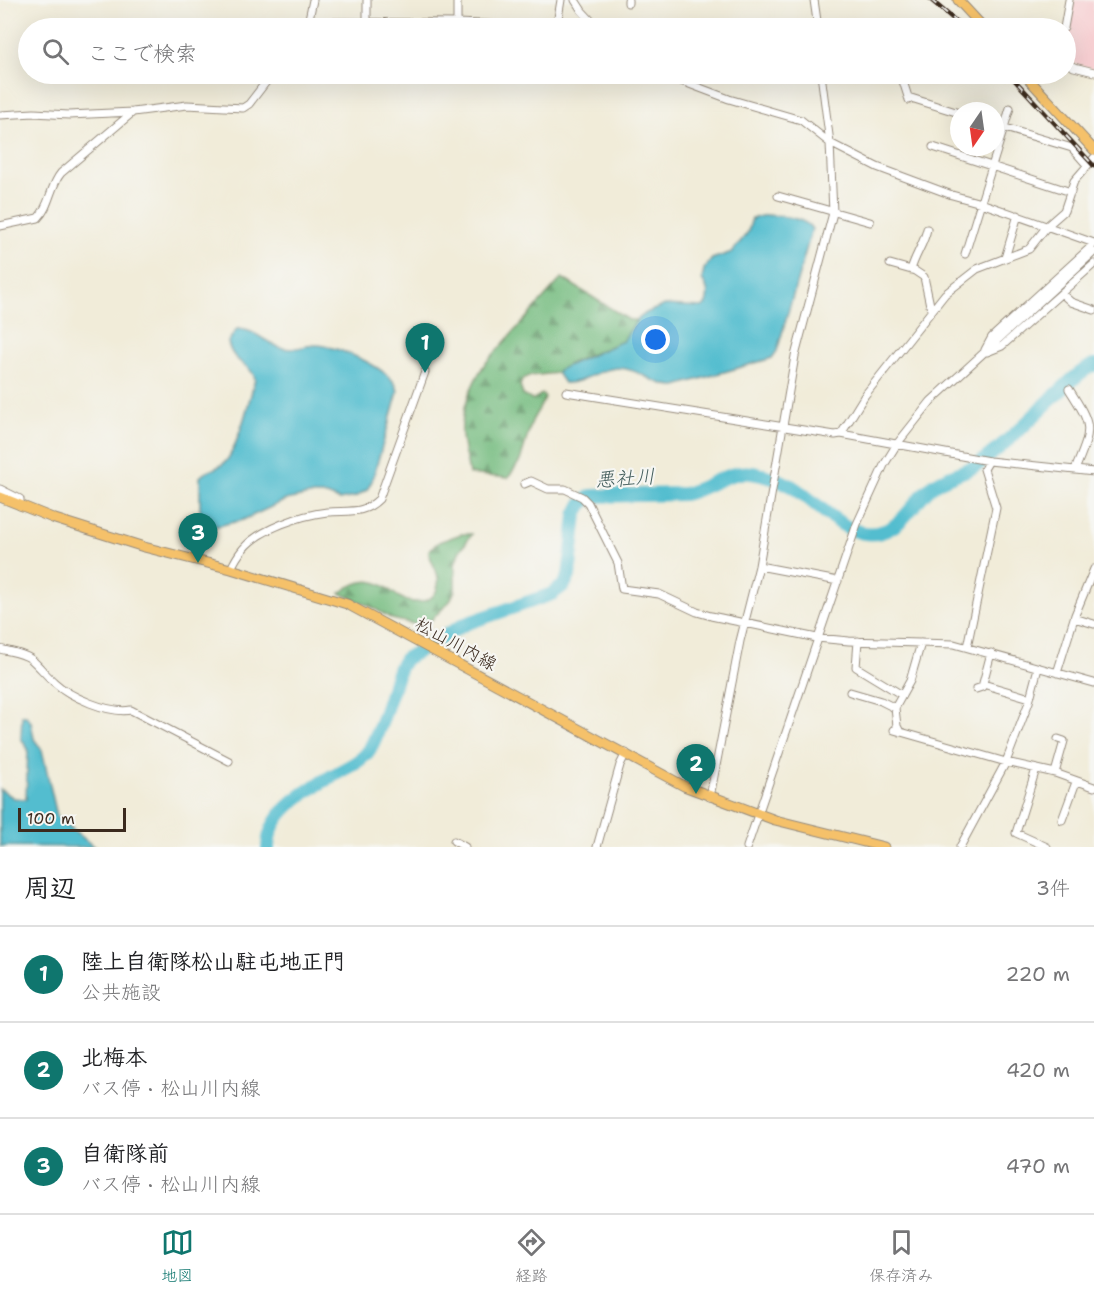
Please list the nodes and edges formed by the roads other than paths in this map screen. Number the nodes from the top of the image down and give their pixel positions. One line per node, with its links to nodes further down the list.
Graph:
1 (314, 0): 9 (street)
2 (367, 0): 10 (street)
3 (458, 0): 11 (street)
4 (561, 0): 12 (street)
5 (575, 0): 13 (street)
6 (814, 0): 14 (street)
7 (958, 0): 15 (main road)
8 (1070, 0): 16 (street)
9 (310, 18)
10 (367, 18)
11 (457, 18)
12 (559, 18)
13 (589, 18)
14 (817, 18)
15 (975, 18)
16 (1066, 18)
17 (1076, 66): 18 (street)
18 (1094, 72)
19 (264, 84): 26 (street)
20 (689, 84): 29 (street)
21 (822, 84): 29 (street)
22 (904, 84): 25 (street)
23 (1034, 84): 30 (main road)
24 (1010, 108): 28 (street)
25 (950, 111)
26 (133, 112): 27 (street); 43 (street)
27 (0, 115)
28 (1004, 127): 34 (street)
29 (830, 143): 38 (street); 39 (street)
30 (1092, 144)
31 (933, 147): 35 (street)
32 (995, 156): 35 (street)
33 (1094, 158): 34 (street)
34 (1088, 165): 36 (street)
35 (992, 166): 36 (street); 38 (street)
36 (1071, 192): 42 (street)
37 (778, 196): 39 (street)
38 (981, 202): 40 (street); 47 (street)
39 (833, 213): 41 (street); 59 (street)
40 (1018, 215): 42 (street); 48 (street)
41 (870, 222)
42 (1048, 225): 45 (street); 48 (street)
43 (0, 226)
44 (927, 229): 51 (street)
45 (1094, 243): 55 (street)
46 (1094, 252): 55 (street)
47 (964, 254)
48 (1005, 258): 53 (street)
49 (890, 264): 51 (street)
50 (1094, 264): 52 (street)
51 (911, 270): 53 (street)
52 (1062, 294): 54 (street); 55 (street)
53 (931, 310): 60 (street)
54 (1094, 310)
55 (982, 355): 61 (street)
56 (425, 372): 71 (street)
57 (1069, 389): 63 (street)
58 (566, 392): 59 (street)
59 (783, 426): 60 (street); 69 (street)
60 (841, 434): 61 (street)
61 (897, 444): 62 (street); 72 (street)
62 (985, 460): 63 (street); 79 (street)
63 (1075, 470): 64 (street)
64 (1094, 472)
65 (525, 484): 74 (street)
66 (0, 489): 68 (street)
67 (0, 497): 68 (main road, 松山川内線)
68 (20, 506): 71 (main road, 松山川内線)
69 (759, 566): 72 (street); 74 (street)
70 (1094, 568): 73 (street)
71 (231, 569): 92 (main road, 松山川内線)
72 (838, 581): 76 (street)
73 (1074, 618): 75 (street); 83 (street)
74 (745, 622): 76 (street); 99 (street)
75 (1094, 624)
76 (818, 638): 77 (street); 100 (street)
77 (858, 641): 78 (street); 88 (street)
78 (921, 643): 79 (street); 88 (street)
79 (967, 646): 81 (street)
80 (0, 649): 93 (street)
81 (991, 653): 82 (street); 85 (street)
82 (1038, 668): 83 (street); 89 (street)
83 (1057, 673): 84 (street)
84 (1094, 683)
85 (983, 684): 86 (street); 89 (street)
86 (976, 689)
87 (850, 692): 90 (street)
88 (902, 695): 90 (street)
89 (1030, 698): 94 (street)
90 (895, 708): 94 (street)
91 (1058, 739): 96 (street)
92 (626, 753): 99 (main road, 松山川内線); 104 (street)
93 (229, 761)
94 (1006, 762): 95 (street); 107 (street)
95 (1035, 769): 96 (street); 108 (street)
96 (1055, 774): 97 (street)
97 (1076, 782): 98 (street); 101 (street)
98 (1094, 787)
99 (710, 797): 100 (main road, 松山川内線)
100 (757, 814): 105 (street); 106 (main road, 松山川内線)
101 (1062, 820)
102 (454, 841): 103 (street)
103 (465, 847)
104 (597, 847)
105 (747, 847)
106 (884, 847)
107 (960, 847)
108 (1047, 847)

